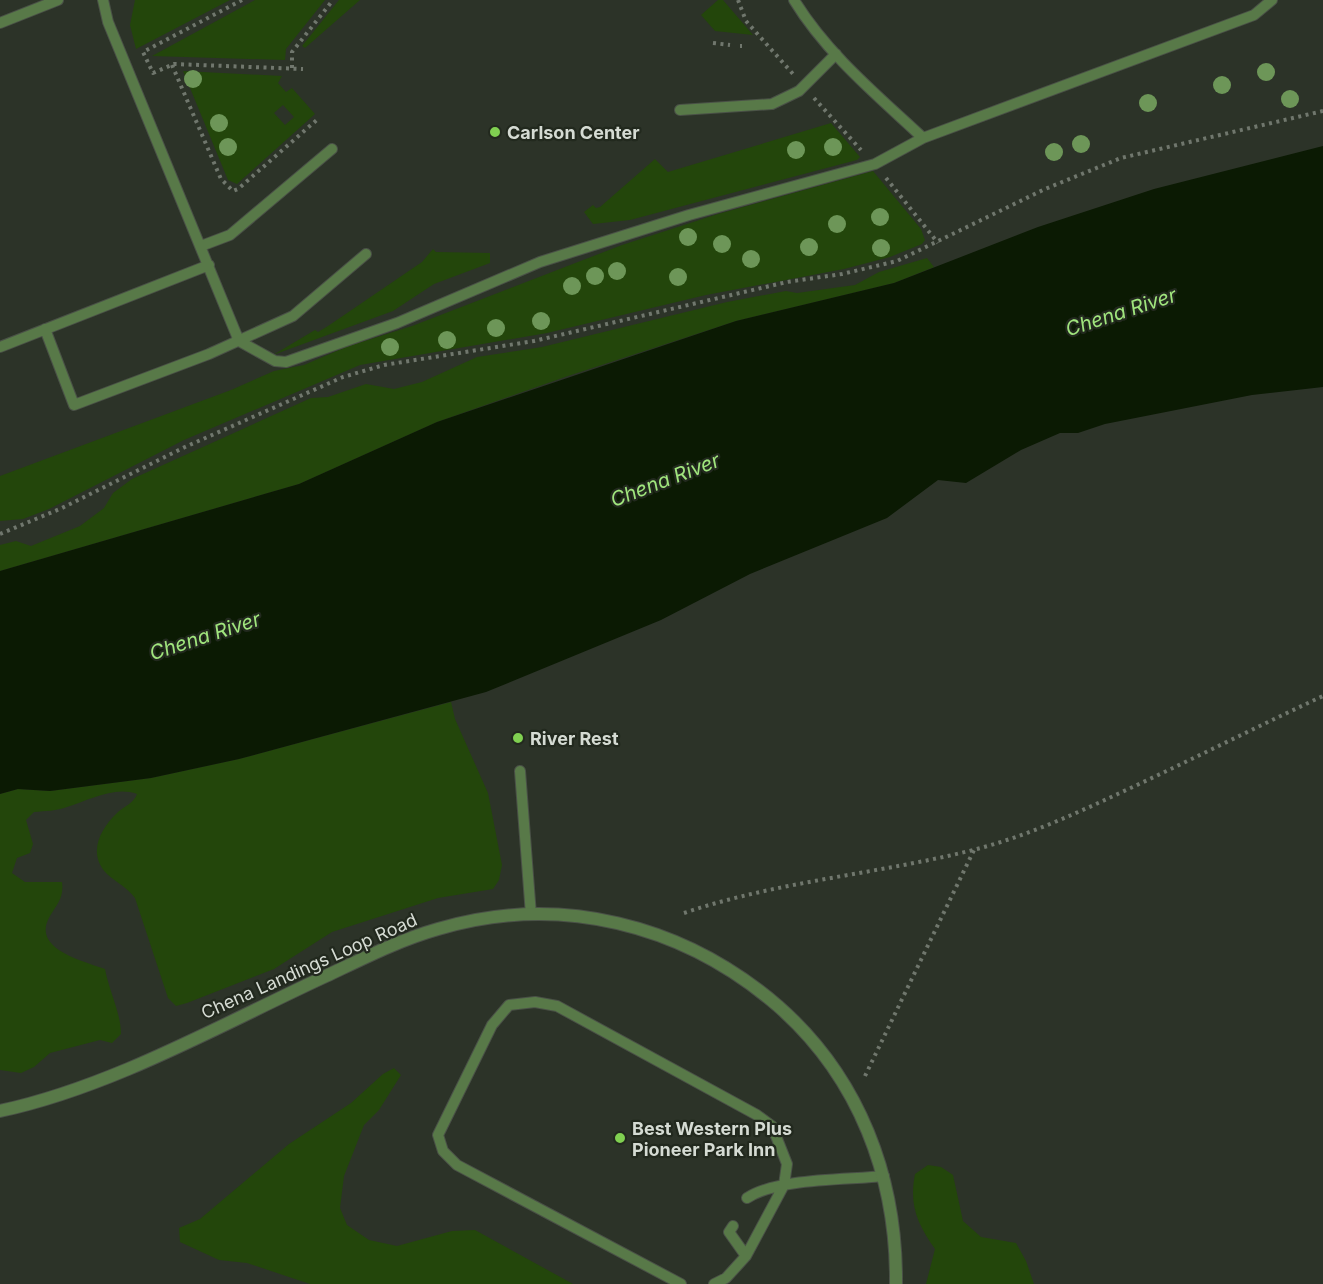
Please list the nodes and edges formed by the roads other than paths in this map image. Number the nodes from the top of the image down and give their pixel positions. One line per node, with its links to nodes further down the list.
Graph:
1 (58, 0): 5 (lane)
2 (103, 0): 10 (lane)
3 (794, 0): 6 (lane)
4 (1272, 0): 8 (lane)
5 (0, 23)
6 (836, 54): 7 (lane); 8 (lane)
7 (680, 110)
8 (923, 138): 14 (lane)
9 (332, 149): 10 (lane)
10 (201, 246): 12 (lane)
11 (366, 254): 14 (lane)
12 (209, 265): 13 (lane); 14 (lane)
13 (45, 329): 14 (lane); 15 (lane)
14 (239, 341)
15 (0, 347)
16 (520, 771): 17 (lane)
17 (531, 915): 18 (street, Chena Landings Loop Road); 19 (street, Chena Landings Loop Road)
18 (0, 1111)
19 (884, 1176): 20 (lane); 26 (street, Chena Landings Loop Road)
20 (784, 1185): 21 (lane); 23 (lane); 24 (lane)
21 (747, 1198)
22 (733, 1226): 23 (lane)
23 (746, 1256): 25 (lane)
24 (681, 1284)
25 (714, 1284)
26 (896, 1284)

